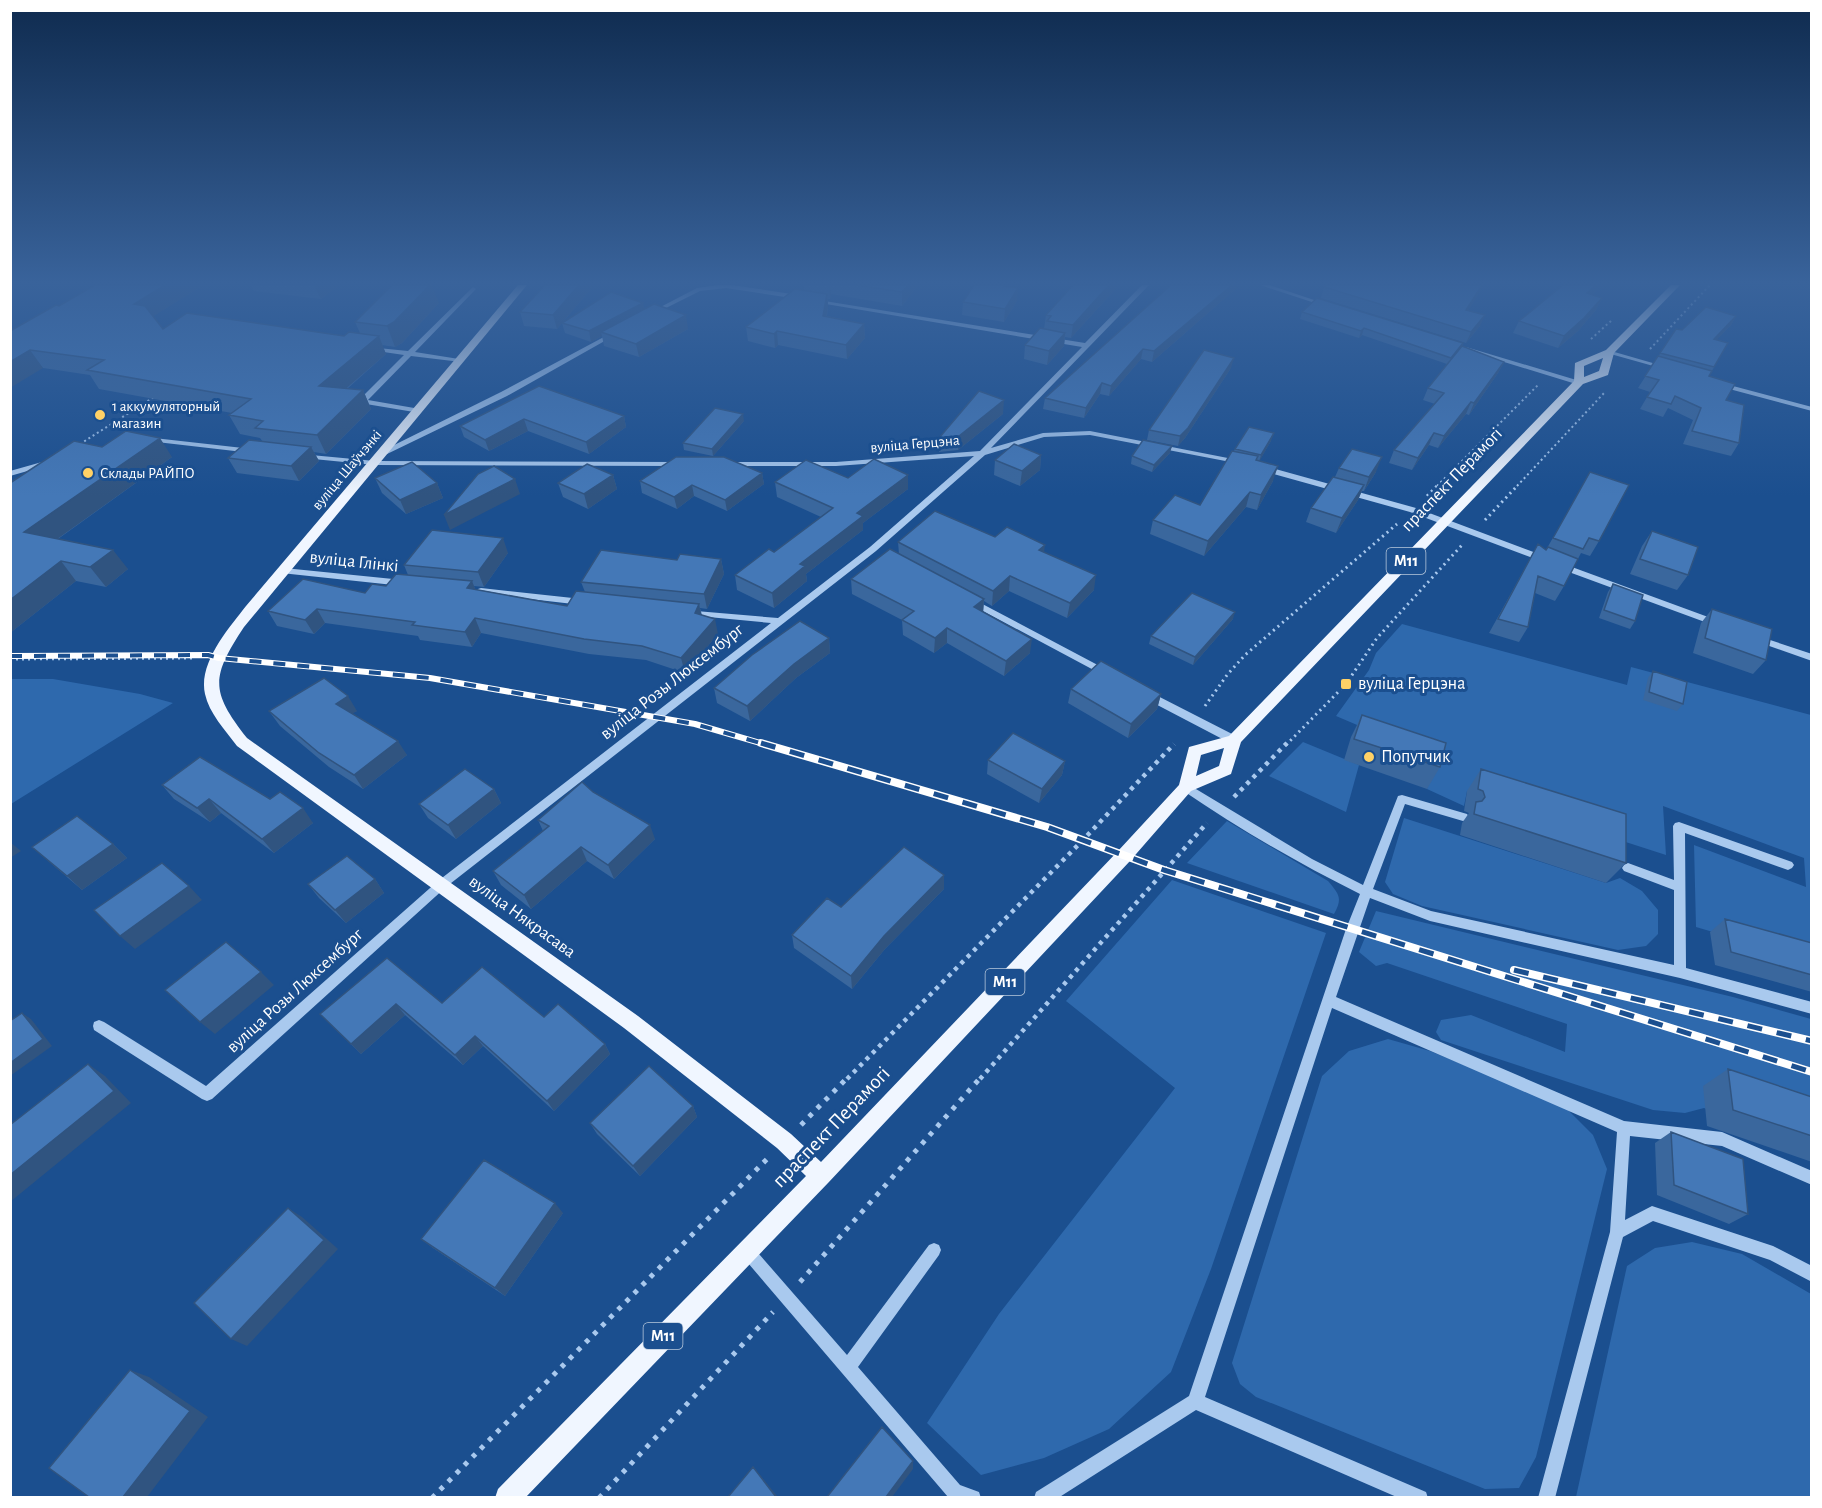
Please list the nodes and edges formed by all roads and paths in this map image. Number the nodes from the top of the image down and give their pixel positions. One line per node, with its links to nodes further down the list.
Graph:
1 (408, 355): 19 (street)
2 (419, 355): 11 (street)
3 (464, 355): 11 (main road, вуліца Шаўчэнкі)
4 (575, 355): 22 (street)
5 (1076, 355): 23 (street, вуліца Розы Люксембург)
6 (1490, 355): 16 (street)
7 (1601, 355): 16 (main road, праспект Перамогі / М11)
8 (1608, 355): 14 (main road)
9 (1621, 355): 12 (street)
10 (1645, 355): 12 (path)
11 (459, 361): 19 (main road, вуліца Шаўчэнкі)
12 (1640, 361): 13 (street)
13 (1674, 371)
14 (1604, 373): 16 (main road, праспект Перамогі / М11); 33 (path)
15 (1708, 380): 18 (street)
16 (1579, 382): 32 (main road, праспект Перамогі / М11)
17 (156, 395): 25 (path)
18 (1812, 409)
19 (417, 411): 22 (main road, вуліца Шаўчэнкі)
20 (142, 439): 21 (street)
21 (258, 452)
22 (384, 452): 26 (main road, вуліца Шаўчэнкі)
23 (982, 453): 28 (street, вуліца Герцэна); 29 (street, вуліца Герцэна); 34 (street, вуліца Розы Люксембург)
24 (293, 455): 26 (street)
25 (55, 460): 31 (street)
26 (375, 463): 27 (street); 36 (main road, вуліца Шаўчэнкі)
27 (694, 464)
28 (718, 464)
29 (1246, 464)
30 (1257, 467): 32 (street)
31 (10, 474)
32 (1444, 521): 33 (street); 51 (main road, праспект Перамогі / М11)
33 (1473, 533): 43 (street); 54 (path)
34 (873, 549): 35 (street); 42 (street, вуліца Розы Люксембург)
35 (883, 554)
36 (284, 572): 37 (street, вуліца Глінкі); 49 (main road, вуліца Шаўчэнкі)
37 (414, 585)
38 (472, 591): 40 (street)
39 (966, 598): 48 (street)
40 (591, 602)
41 (673, 611): 42 (street)
42 (779, 621): 58 (street, вуліца Розы Люксембург)
43 (1724, 626)
44 (1746, 634): 46 (street)
45 (198, 658): 47 (path)
46 (1812, 658)
47 (10, 659)
48 (1112, 676)
49 (211, 686): 58 (main road, вуліца Някрасава)
50 (1133, 687): 51 (street)
51 (1234, 740): 53 (main road, праспект Перамогі / М11); 53 (main road, праспект Перамогі / М11)
52 (1175, 742): 66 (path)
53 (1186, 787): 54 (street); 67 (main road, праспект Перамогі / М11)
54 (1220, 810): 60 (street); 73 (path)
55 (1462, 817): 60 (street)
56 (1788, 865): 59 (street)
57 (1628, 868): 59 (street)
58 (442, 884): 64 (street, вуліца Розы Люксембург); 66 (main road, вуліца Някрасава)
59 (1680, 887): 61 (street)
60 (1367, 892): 61 (street); 62 (street)
61 (1680, 972): 63 (street)
62 (1329, 1000): 65 (street); 75 (street)
63 (1812, 1008)
64 (99, 1026)
65 (1624, 1128): 68 (street); 69 (street)
66 (784, 1142): 67 (main road, вуліца Някрасава); 77 (path)
67 (821, 1176): 71 (main road, праспект Перамогі / М11)
68 (1812, 1178)
69 (1617, 1232): 72 (street); 83 (street)
70 (934, 1250): 74 (street)
71 (746, 1251): 73 (street); 78 (main road, праспект Перамогі / М11)
72 (1812, 1275)
73 (787, 1296): 74 (street); 79 (path)
74 (847, 1368): 76 (street)
75 (1195, 1401): 81 (street); 82 (street)
76 (956, 1494): 80 (street)
77 (432, 1497)
78 (507, 1497)
79 (599, 1497)
80 (973, 1497)
81 (1042, 1497)
82 (1420, 1497)
83 (1546, 1497)

